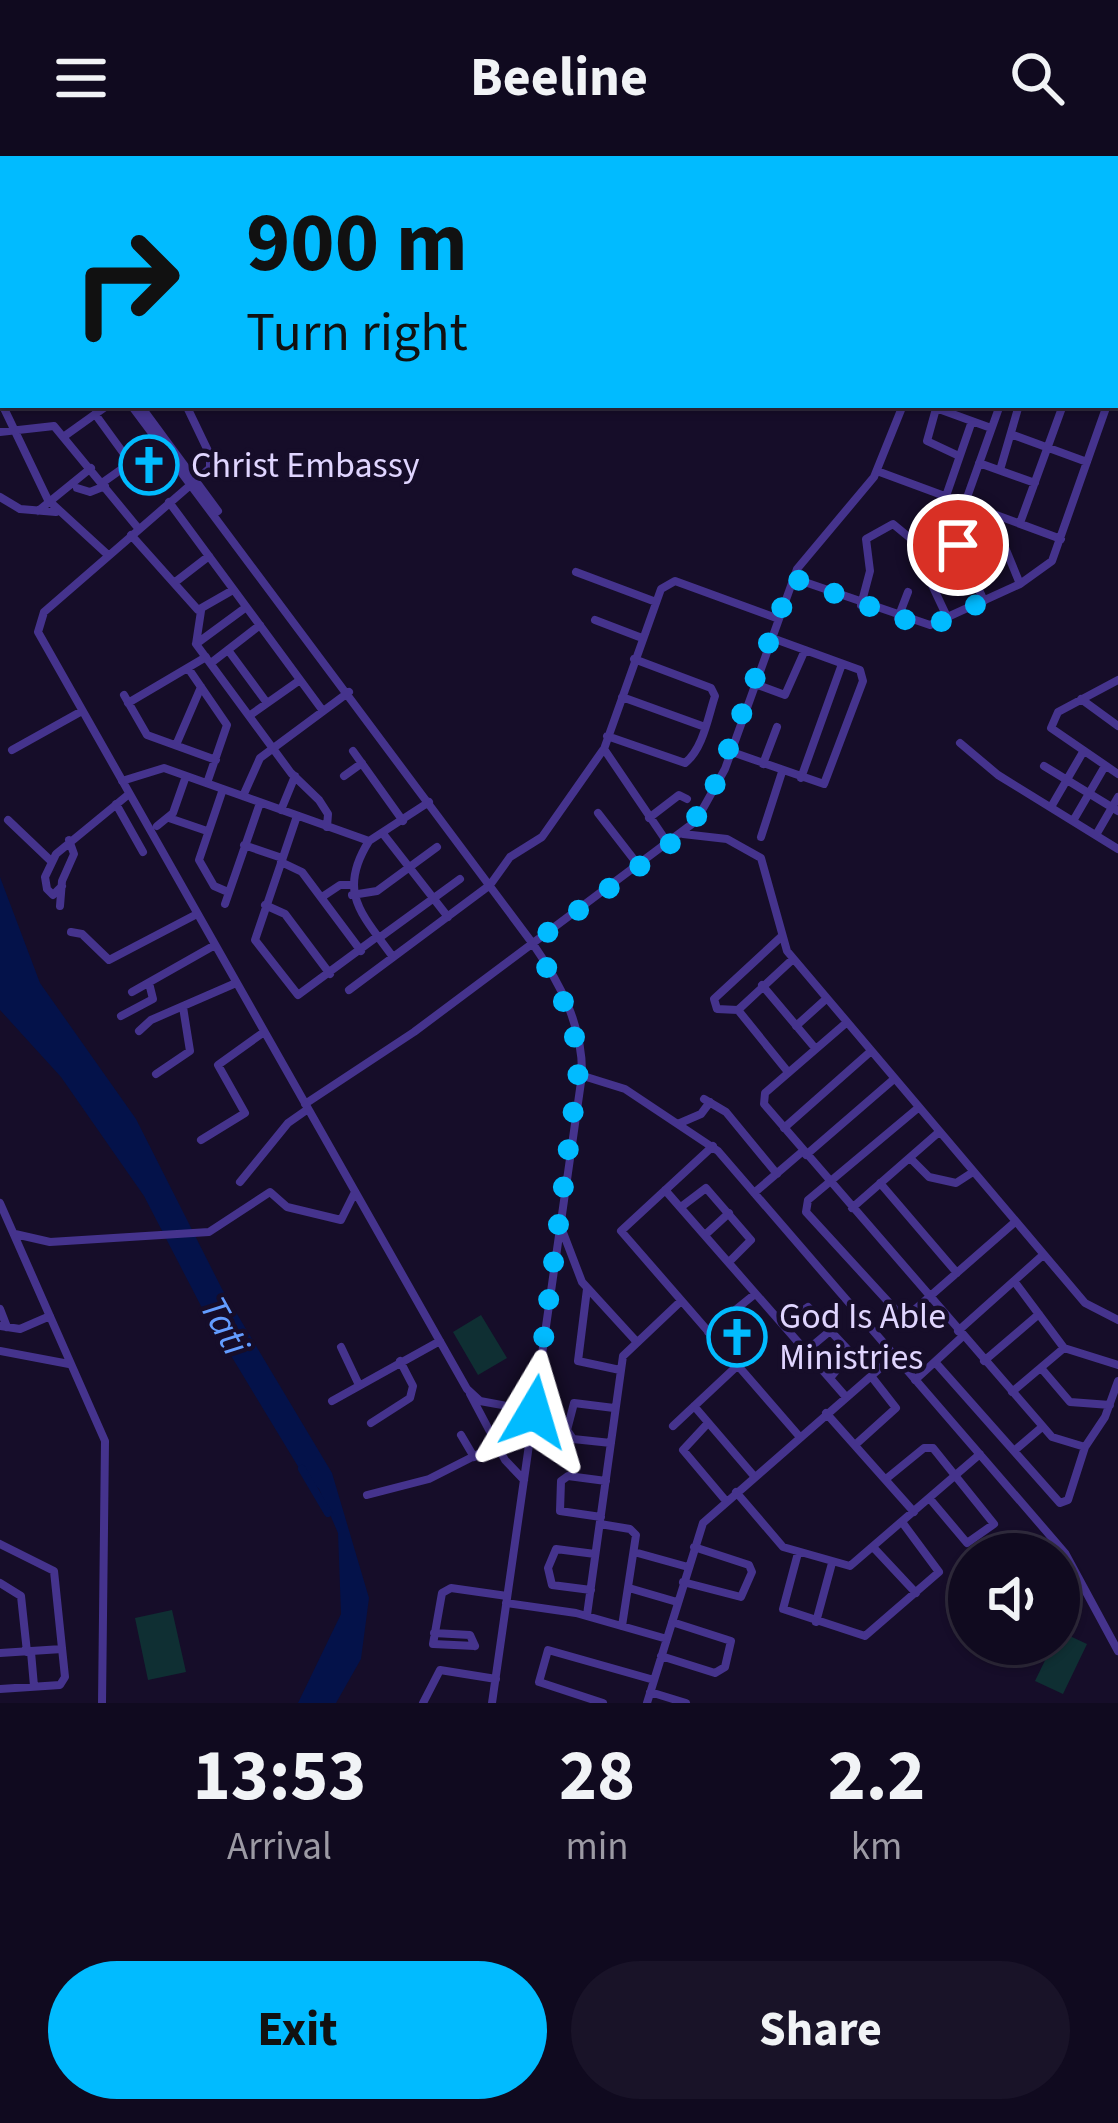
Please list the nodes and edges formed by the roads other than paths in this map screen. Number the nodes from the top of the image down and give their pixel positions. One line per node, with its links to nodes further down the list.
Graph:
1 (4, 408): 16 (street)
2 (84, 408): 13 (street)
3 (105, 408): 13 (street)
4 (138, 408): 27 (street)
5 (187, 408): 27 (street)
6 (902, 408): 26 (street)
7 (936, 408): 21 (street)
8 (942, 408): 14 (street)
9 (999, 408): 15 (street)
10 (1018, 408): 19 (street)
11 (1062, 408): 20 (street)
12 (1106, 408): 22 (street)
13 (93, 416): 18 (street); 29 (street)
14 (972, 421): 15 (street); 21 (street)
15 (991, 428): 23 (street)
16 (14, 430): 17 (street); 18 (street); 33 (street)
17 (0, 433)
18 (66, 435): 24 (street)
19 (1012, 436): 20 (street); 25 (street)
20 (1048, 448): 22 (street); 28 (street)
21 (959, 456): 31 (street)
22 (1087, 462): 40 (street)
23 (979, 463): 25 (street); 35 (street)
24 (91, 468): 29 (street); 33 (street)
25 (1000, 470): 28 (street)
26 (877, 471): 31 (street); 45 (street)
27 (196, 483): 34 (street); 73 (street)
28 (1035, 483): 38 (street)
29 (104, 484): 30 (street); 39 (street)
30 (77, 488)
31 (946, 496): 35 (street)
32 (0, 497): 36 (street)
33 (48, 500): 36 (street); 37 (street)
34 (169, 502): 39 (street); 43 (street)
35 (966, 503): 38 (street); 50 (street)
36 (38, 511): 37 (street)
37 (57, 512): 42 (street)
38 (1021, 523): 40 (street)
39 (134, 531): 42 (street); 46 (street)
40 (1061, 539): 47 (street)
41 (1004, 545): 47 (street)
42 (108, 554): 77 (street)
43 (209, 556): 46 (street); 48 (street)
44 (576, 572): 51 (street)
45 (793, 578): 52 (street); 56 (street)
46 (174, 583): 54 (street)
47 (1020, 584): 50 (street)
48 (233, 590): 53 (street); 54 (street)
49 (908, 592): 55 (street)
50 (984, 601): 57 (street)
51 (656, 602): 56 (street); 60 (street)
52 (861, 605): 55 (street); 57 (street)
53 (245, 608): 59 (street); 62 (street)
54 (201, 611): 62 (street)
55 (898, 618): 57 (street)
56 (778, 619): 61 (street)
57 (948, 619)
58 (595, 620): 60 (street)
59 (260, 625): 63 (street); 69 (street)
60 (642, 638): 65 (street)
61 (772, 638): 64 (street); 71 (street)
62 (196, 644): 66 (street)
63 (228, 650): 66 (street); 76 (street)
64 (805, 650): 67 (street); 71 (street)
65 (634, 659): 74 (street); 81 (street)
66 (208, 660): 68 (street); 79 (street)
67 (842, 664): 102 (street); 102 (street)
68 (188, 668): 72 (street); 85 (street)
69 (300, 680): 76 (street); 78 (street)
70 (1118, 680): 75 (street)
71 (755, 684): 90 (street)
72 (201, 686): 85 (street); 92 (street)
73 (349, 692): 78 (street); 113 (street)
74 (621, 697): 81 (street); 83 (street)
75 (1081, 699): 80 (street); 91 (street)
76 (267, 703): 79 (street)
77 (82, 711): 88 (street); 103 (street)
78 (323, 711): 86 (street)
79 (249, 716): 86 (street)
80 (1118, 726)
81 (705, 727): 83 (street)
82 (777, 727): 94 (street)
83 (607, 736): 87 (street)
84 (959, 743): 115 (street)
85 (176, 745): 92 (street)
86 (272, 748): 100 (street); 109 (street)
87 (604, 749): 121 (street); 144 (street)
88 (12, 750)
89 (353, 751): 93 (street)
90 (732, 752): 94 (street); 128 (street)
91 (1083, 752): 96 (street); 104 (street)
92 (216, 760): 105 (street)
93 (362, 763): 101 (street); 124 (street)
94 (763, 764): 97 (street)
95 (1044, 766): 104 (street)
96 (1105, 766): 98 (street); 108 (street)
97 (782, 772): 102 (street); 131 (street)
98 (1118, 774)
99 (186, 776): 103 (street); 105 (street); 120 (street)
100 (296, 776): 116 (street); 126 (street)
101 (344, 776)
102 (801, 778)
103 (122, 781): 107 (street)
104 (1067, 781): 108 (street); 115 (street)
105 (207, 783): 106 (street)
106 (223, 789): 109 (street); 127 (street)
107 (129, 794): 114 (street); 153 (street)
108 (1088, 794): 117 (street); 123 (street)
109 (243, 796): 112 (street)
110 (1118, 797): 117 (street)
111 (687, 799): 121 (street)
112 (260, 802): 116 (street); 134 (street)
113 (429, 802): 124 (street); 144 (street)
114 (116, 804): 132 (street); 138 (street)
115 (1051, 807): 123 (street)
116 (280, 810): 119 (street)
117 (1115, 810): 130 (street)
118 (598, 813): 142 (street)
119 (297, 816): 126 (street); 139 (street)
120 (169, 818): 125 (street); 127 (street)
121 (649, 818): 135 (street)
122 (8, 820): 140 (street)
123 (1073, 820): 130 (street)
124 (403, 821): 129 (street)
125 (158, 826)
126 (327, 827): 133 (street)
127 (207, 831): 147 (street)
128 (682, 834): 135 (street); 158 (street)
129 (384, 835): 133 (street); 141 (street)
130 (1096, 835): 137 (street)
131 (760, 837)
132 (69, 840): 140 (street); 145 (street)
133 (369, 841): 146 (street)
134 (244, 845): 139 (street); 147 (street)
135 (669, 845): 142 (street)
136 (437, 847): 141 (street)
137 (1118, 849)
138 (143, 851)
139 (281, 860): 148 (street); 151 (street)
140 (51, 861): 145 (street)
141 (410, 866): 146 (street); 149 (street)
142 (639, 866): 157 (street)
143 (460, 879): 149 (street)
144 (490, 885): 154 (street); 156 (street)
145 (62, 886): 152 (street)
146 (353, 890): 148 (street); 159 (street)
147 (228, 892): 150 (street)
148 (322, 898): 162 (street)
149 (433, 898): 154 (street); 159 (street)
150 (224, 904)
151 (265, 905): 167 (street); 167 (street)
152 (60, 906)
153 (197, 914): 155 (street); 161 (street)
154 (448, 916): 165 (street)
155 (70, 932)
156 (524, 932): 157 (street); 160 (street); 163 (street)
157 (547, 933): 160 (street); 164 (street)
158 (782, 935): 166 (street); 175 (street)
159 (379, 937): 162 (street); 165 (street)
160 (533, 944): 163 (street); 164 (street)
161 (215, 945): 168 (street); 169 (street)
162 (362, 951): 167 (street)
163 (519, 955): 164 (street); 189 (street)
164 (541, 956): 185 (street)
165 (393, 957): 171 (street)
166 (793, 959): 170 (street); 173 (street)
167 (330, 974)
168 (149, 983): 172 (street); 176 (street)
169 (236, 983): 174 (street); 180 (street)
170 (762, 985): 175 (street); 178 (street)
171 (349, 990)
172 (132, 992)
173 (826, 999): 177 (street); 178 (street)
174 (183, 1007): 179 (street); 184 (street)
175 (738, 1010): 183 (street)
176 (121, 1016)
177 (846, 1022): 181 (street); 182 (street)
178 (796, 1026): 181 (street)
179 (139, 1031)
180 (264, 1032): 189 (street); 195 (street)
181 (815, 1048): 183 (street)
182 (870, 1052): 186 (street); 193 (street)
183 (788, 1072): 193 (street)
184 (156, 1074)
185 (580, 1075): 187 (street); 188 (street); 191 (street)
186 (894, 1079): 190 (street); 197 (street)
187 (597, 1080): 188 (street); 192 (street)
188 (580, 1087): 191 (street)
189 (307, 1106): 201 (street); 205 (street)
190 (918, 1108): 194 (street); 202 (street)
191 (573, 1123): 211 (street)
192 (680, 1124): 196 (street); 200 (street)
193 (784, 1128): 197 (street)
194 (939, 1132): 198 (street); 199 (street)
195 (201, 1140)
196 (713, 1146): 204 (street); 206 (street)
197 (804, 1153): 200 (street); 202 (street)
198 (910, 1158): 199 (street); 203 (street)
199 (973, 1172): 212 (street)
200 (777, 1174): 206 (street)
201 (239, 1182)
202 (830, 1182): 209 (street); 221 (street)
203 (880, 1183): 209 (street); 217 (street)
204 (665, 1190): 208 (street); 222 (street)
205 (355, 1192): 213 (street); 233 (street)
206 (754, 1193): 238 (street)
207 (0, 1202): 213 (street)
208 (681, 1208): 210 (street); 214 (street)
209 (852, 1208): 221 (street)
210 (730, 1213): 214 (street); 216 (street)
211 (559, 1220): 219 (street); 259 (street)
212 (1015, 1222): 215 (street); 217 (street)
213 (8, 1227): 225 (street)
214 (705, 1235): 216 (street)
215 (1043, 1255): 218 (street); 226 (street)
216 (729, 1262): 220 (street)
217 (957, 1273): 221 (street)
218 (1014, 1281): 224 (street); 231 (street)
219 (587, 1288): 232 (street); 246 (street)
220 (755, 1294): 227 (street); 230 (street)
221 (930, 1298): 231 (street)
222 (681, 1301): 230 (street); 232 (street)
223 (0, 1309): 228 (street)
224 (1039, 1314): 235 (street); 239 (street)
225 (50, 1316): 228 (street); 242 (street)
226 (1118, 1320)
227 (783, 1325): 229 (street); 237 (street)
228 (4, 1327)
229 (830, 1331): 237 (street); 248 (street)
230 (708, 1332): 244 (street)
231 (960, 1334): 239 (street); 241 (street)
232 (635, 1340): 246 (street)
233 (440, 1341): 240 (street); 253 (street)
234 (341, 1347): 251 (street)
235 (1064, 1348): 243 (street); 245 (street)
236 (0, 1351): 242 (street)
237 (806, 1351): 248 (street)
238 (894, 1355): 247 (street); 249 (street)
239 (984, 1360): 252 (street)
240 (400, 1361): 251 (street); 261 (street)
241 (935, 1362): 249 (street); 271 (street)
242 (71, 1364): 318 (street)
243 (1118, 1365)
244 (737, 1366): 256 (street); 266 (street)
245 (1041, 1368): 252 (street); 257 (street)
246 (620, 1370): 258 (street)
247 (871, 1376): 254 (street); 269 (street)
248 (830, 1378): 254 (street)
249 (915, 1380): 272 (street)
250 (1118, 1381): 257 (street)
251 (359, 1385): 255 (street)
252 (1012, 1393): 264 (street)
253 (470, 1394): 259 (street); 268 (street)
254 (846, 1397): 260 (street)
255 (332, 1401)
256 (694, 1406): 262 (street); 263 (street)
257 (1110, 1406): 270 (street)
258 (615, 1408): 267 (street); 267 (street)
259 (534, 1412): 277 (street)
260 (826, 1413): 266 (street); 269 (street)
261 (371, 1423)
262 (708, 1423): 275 (street); 282 (street)
263 (673, 1426)
264 (1042, 1427): 270 (street); 271 (street)
265 (461, 1435): 273 (street)
266 (799, 1436): 275 (street)
267 (610, 1443): 278 (street)
268 (496, 1445): 273 (street); 277 (street)
269 (855, 1445): 276 (street)
270 (1085, 1447): 271 (street)
271 (1014, 1451)
272 (980, 1454): 274 (street); 309 (street)
273 (474, 1456): 280 (street)
274 (958, 1474): 276 (street); 281 (street); 281 (street)
275 (754, 1476): 279 (street)
276 (886, 1479): 283 (street)
277 (524, 1480): 300 (street)
278 (606, 1481): 284 (street); 284 (street)
279 (736, 1492): 282 (street); 290 (street)
280 (367, 1495)
281 (930, 1499): 283 (street)
282 (726, 1501): 287 (street)
283 (914, 1512): 285 (street)
284 (600, 1521): 289 (street); 291 (street)
285 (902, 1522): 288 (street); 299 (street)
286 (3, 1545): 292 (street); 308 (street)
287 (694, 1547): 294 (street); 295 (street)
288 (874, 1547): 293 (street); 299 (street)
289 (634, 1552): 294 (street); 297 (street)
290 (798, 1552): 293 (street); 304 (street)
291 (595, 1554): 298 (street); 298 (street)
292 (0, 1557)
293 (832, 1563): 304 (street)
294 (688, 1567): 295 (street)
295 (683, 1582): 301 (street)
296 (0, 1583): 310 (street)
297 (629, 1588): 301 (street); 305 (street)
298 (591, 1590): 302 (street)
299 (916, 1593): 304 (street)
300 (507, 1599): 302 (street); 306 (street); 313 (street)
301 (677, 1602): 303 (street)
302 (587, 1615): 305 (street)
303 (672, 1622): 307 (street); 312 (street)
304 (816, 1622)
305 (622, 1626): 307 (street)
306 (434, 1633): 306 (street)
307 (667, 1639): 312 (street)
308 (62, 1649): 310 (street); 315 (street)
309 (1118, 1651)
310 (29, 1652): 311 (street); 315 (street)
311 (0, 1653)
312 (661, 1656): 314 (street)
313 (496, 1679): 319 (street); 320 (street)
314 (654, 1680): 317 (street); 321 (street)
315 (34, 1686): 316 (street)
316 (0, 1689)
317 (650, 1692): 322 (street); 323 (street)
318 (102, 1703)
319 (423, 1703)
320 (493, 1703)
321 (604, 1703)
322 (647, 1703)
323 (686, 1703)

